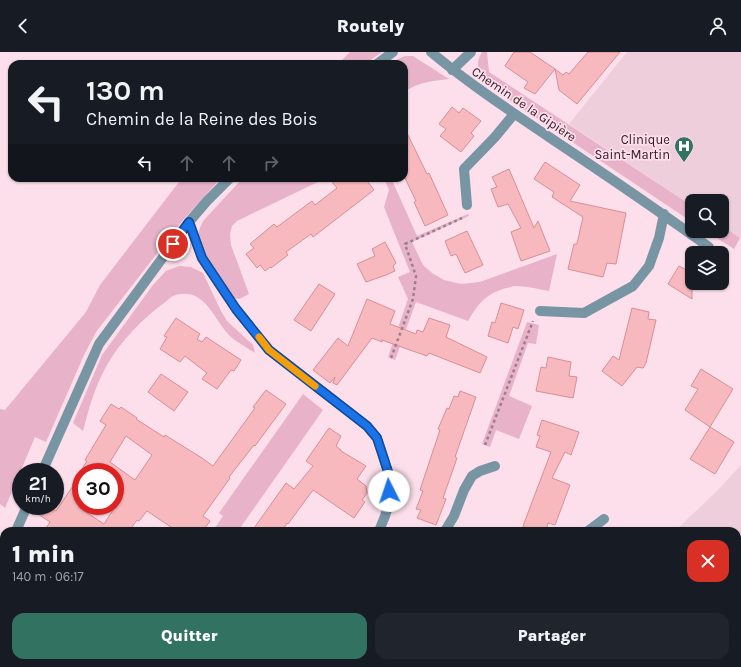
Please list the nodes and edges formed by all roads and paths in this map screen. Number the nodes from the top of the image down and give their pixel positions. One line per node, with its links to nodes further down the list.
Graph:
1 (393, 52): 4 (street)
2 (431, 52): 5 (street, Chemin de la Gipière)
3 (472, 52): 5 (street)
4 (382, 60)
5 (452, 70): 6 (street, Chemin de la Gipière)
6 (514, 114): 8 (street); 9 (street, Chemin de la Gipière)
7 (226, 182): 10 (street)
8 (467, 205): 13 (path)
9 (664, 214): 11 (street, Chemin de la Gipière); 12 (street)
10 (189, 222): 15 (street); 20 (street)
11 (708, 246)
12 (540, 311): 14 (path)
13 (391, 358)
14 (485, 446)
15 (46, 463)
16 (495, 466): 21 (street)
17 (22, 515): 19 (street)
18 (604, 519): 22 (street)
19 (18, 527)
20 (384, 527)
21 (447, 527)
22 (593, 527)

